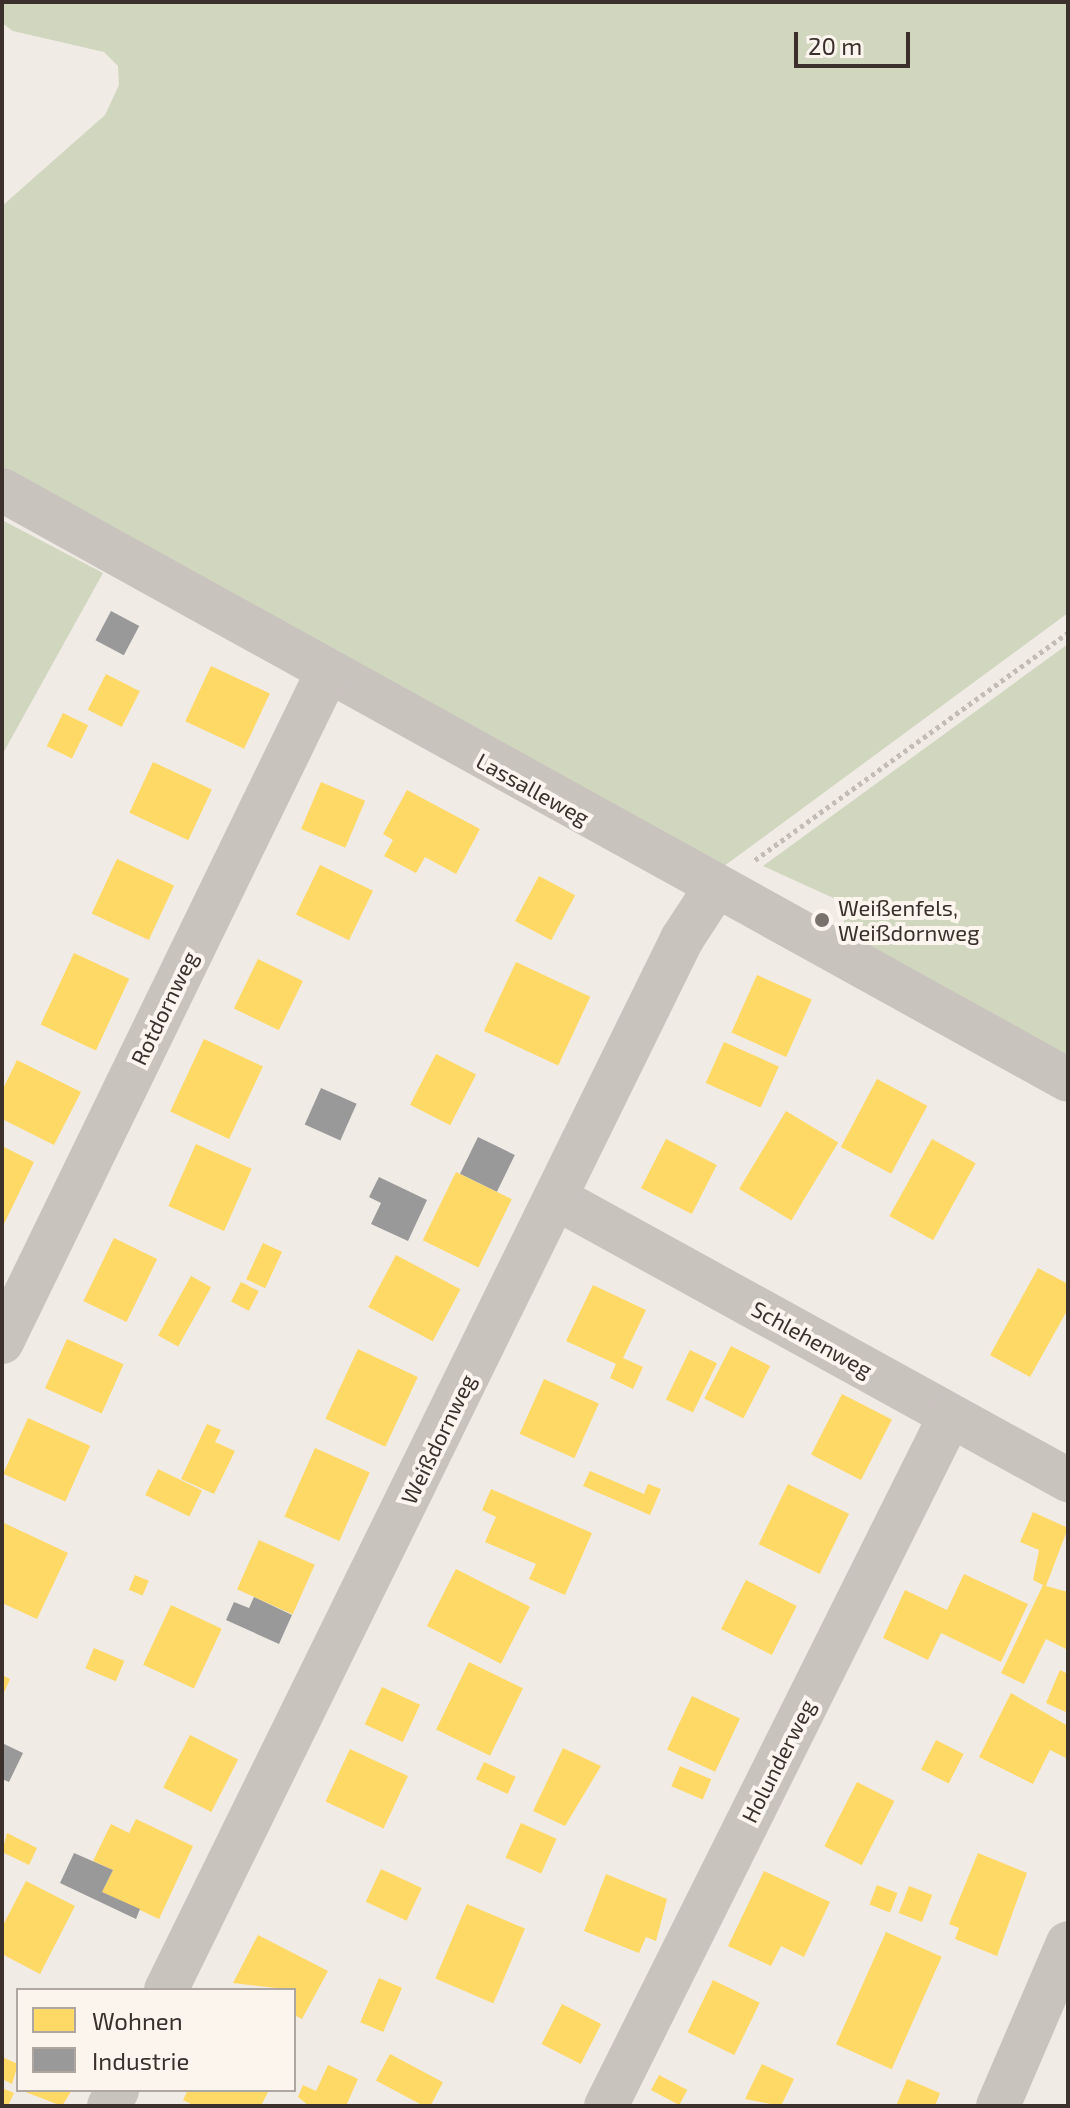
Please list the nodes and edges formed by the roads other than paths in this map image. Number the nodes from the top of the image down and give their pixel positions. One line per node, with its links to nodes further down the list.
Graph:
1 (2, 490): 2 (street, Lassalleweg)
2 (327, 673): 3 (street, Lassalleweg); 6 (street, Rotdornweg)
3 (714, 890): 4 (street, Lassalleweg); 5 (street, Weißdornweg)
4 (1068, 1080)
5 (556, 1198): 7 (street, Schlehenweg); 10 (street, Weißdornweg)
6 (2, 1342)
7 (950, 1416): 8 (street, Schlehenweg); 11 (street, Holunderweg)
8 (1068, 1480)
9 (1068, 1943): 12 (street)
10 (167, 1988)
11 (606, 2106)
12 (998, 2106)

